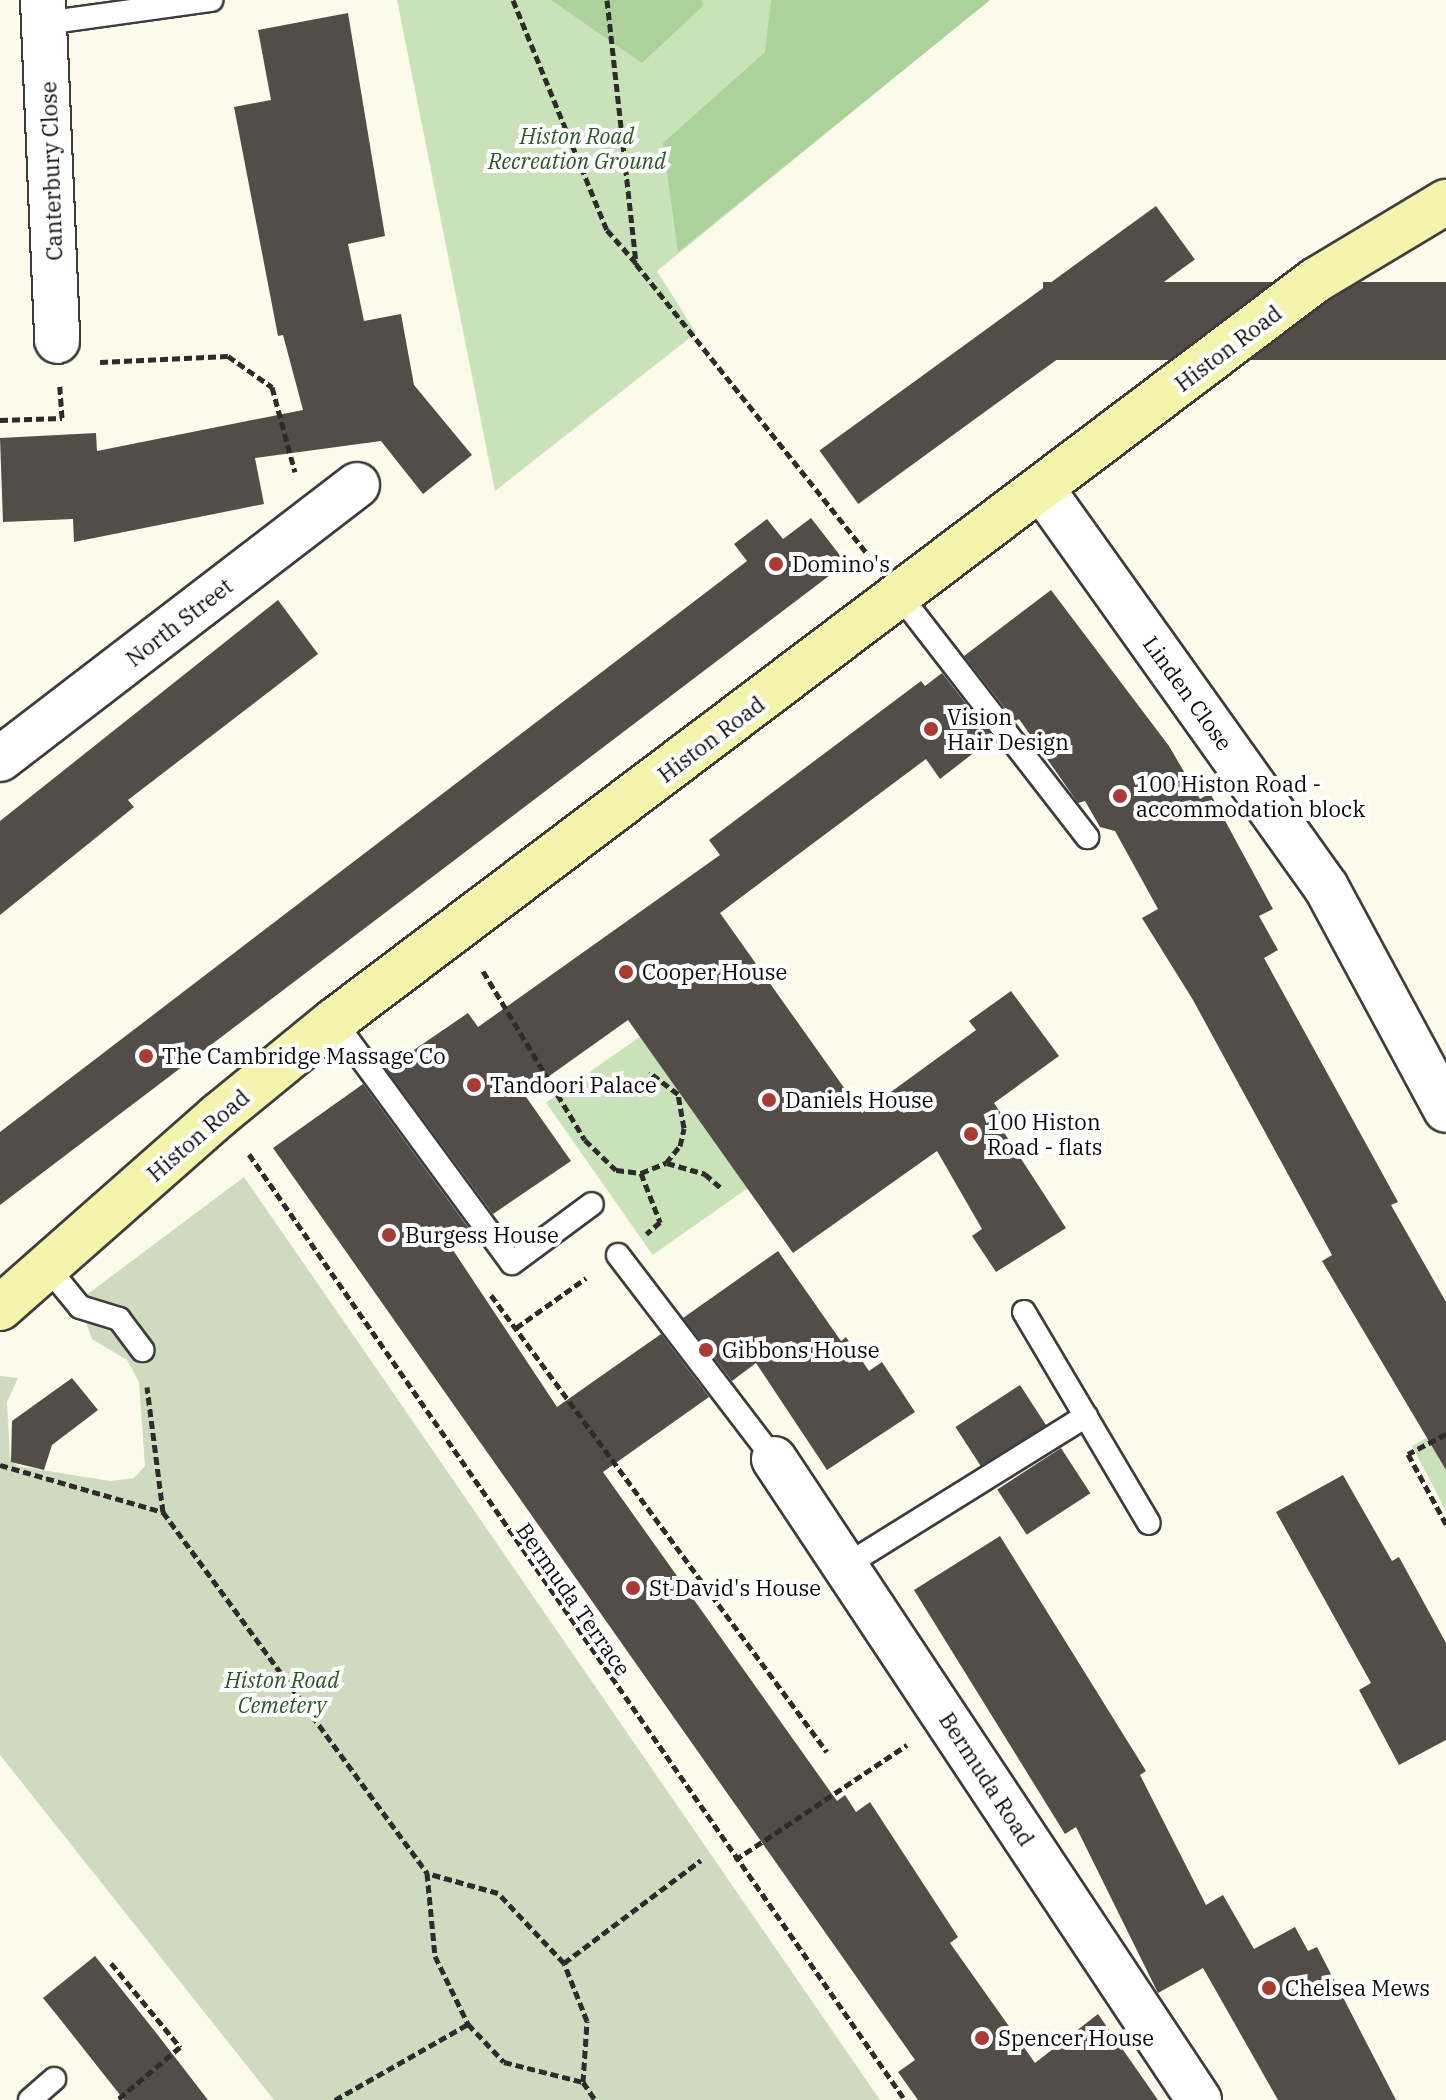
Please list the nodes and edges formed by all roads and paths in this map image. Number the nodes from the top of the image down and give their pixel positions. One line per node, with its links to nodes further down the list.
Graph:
1 (211, 0): 4 (lane)
2 (513, 0): 6 (path)
3 (607, 0): 6 (path)
4 (44, 12): 7 (street, Canterbury Close)
5 (1446, 202): 11 (main road, Histon Road)
6 (636, 264): 12 (path)
7 (57, 341): 8 (path); 9 (path)
8 (0, 420)
9 (296, 475)
10 (357, 485): 13 (street, North Street)
11 (1042, 489): 12 (main road, Histon Road); 18 (street, Linden Close)
12 (901, 597): 14 (lane); 16 (main road, Histon Road)
13 (0, 759)
14 (1087, 837)
15 (483, 971): 20 (path)
16 (334, 1021): 19 (main road, Histon Road); 22 (lane)
17 (649, 1072): 20 (path)
18 (1446, 1110)
19 (219, 1115): 24 (main road, Histon Road); 40 (path, Bermuda Terrace)
20 (666, 1163): 21 (path)
21 (721, 1188)
22 (592, 1204)
23 (618, 1255): 31 (lane)
24 (48, 1268): 26 (main road, Histon Road); 28 (lane)
25 (493, 1298): 38 (path)
26 (0, 1308)
27 (1024, 1312): 29 (lane)
28 (142, 1350): 33 (path)
29 (1086, 1416): 34 (lane); 36 (lane)
30 (1446, 1434): 35 (path)
31 (774, 1459): 36 (street, Bermuda Road)
32 (0, 1465): 33 (path)
33 (163, 1512): 41 (path)
34 (1149, 1523)
35 (1446, 1524)
36 (845, 1566): 37 (street, Bermuda Road)
37 (947, 1718): 40 (path); 52 (street, Bermuda Road)
38 (827, 1752)
39 (701, 1860): 43 (path)
40 (735, 1860): 51 (path, Bermuda Terrace)
41 (427, 1873): 43 (path); 44 (path)
42 (111, 1963): 48 (path)
43 (564, 1963): 46 (path)
44 (468, 2024): 46 (path); 49 (path)
45 (54, 2079): 47 (lane)
46 (583, 2082): 50 (path)
47 (30, 2100)
48 (117, 2100)
49 (335, 2100)
50 (595, 2100)
51 (905, 2100)
52 (1199, 2100)

